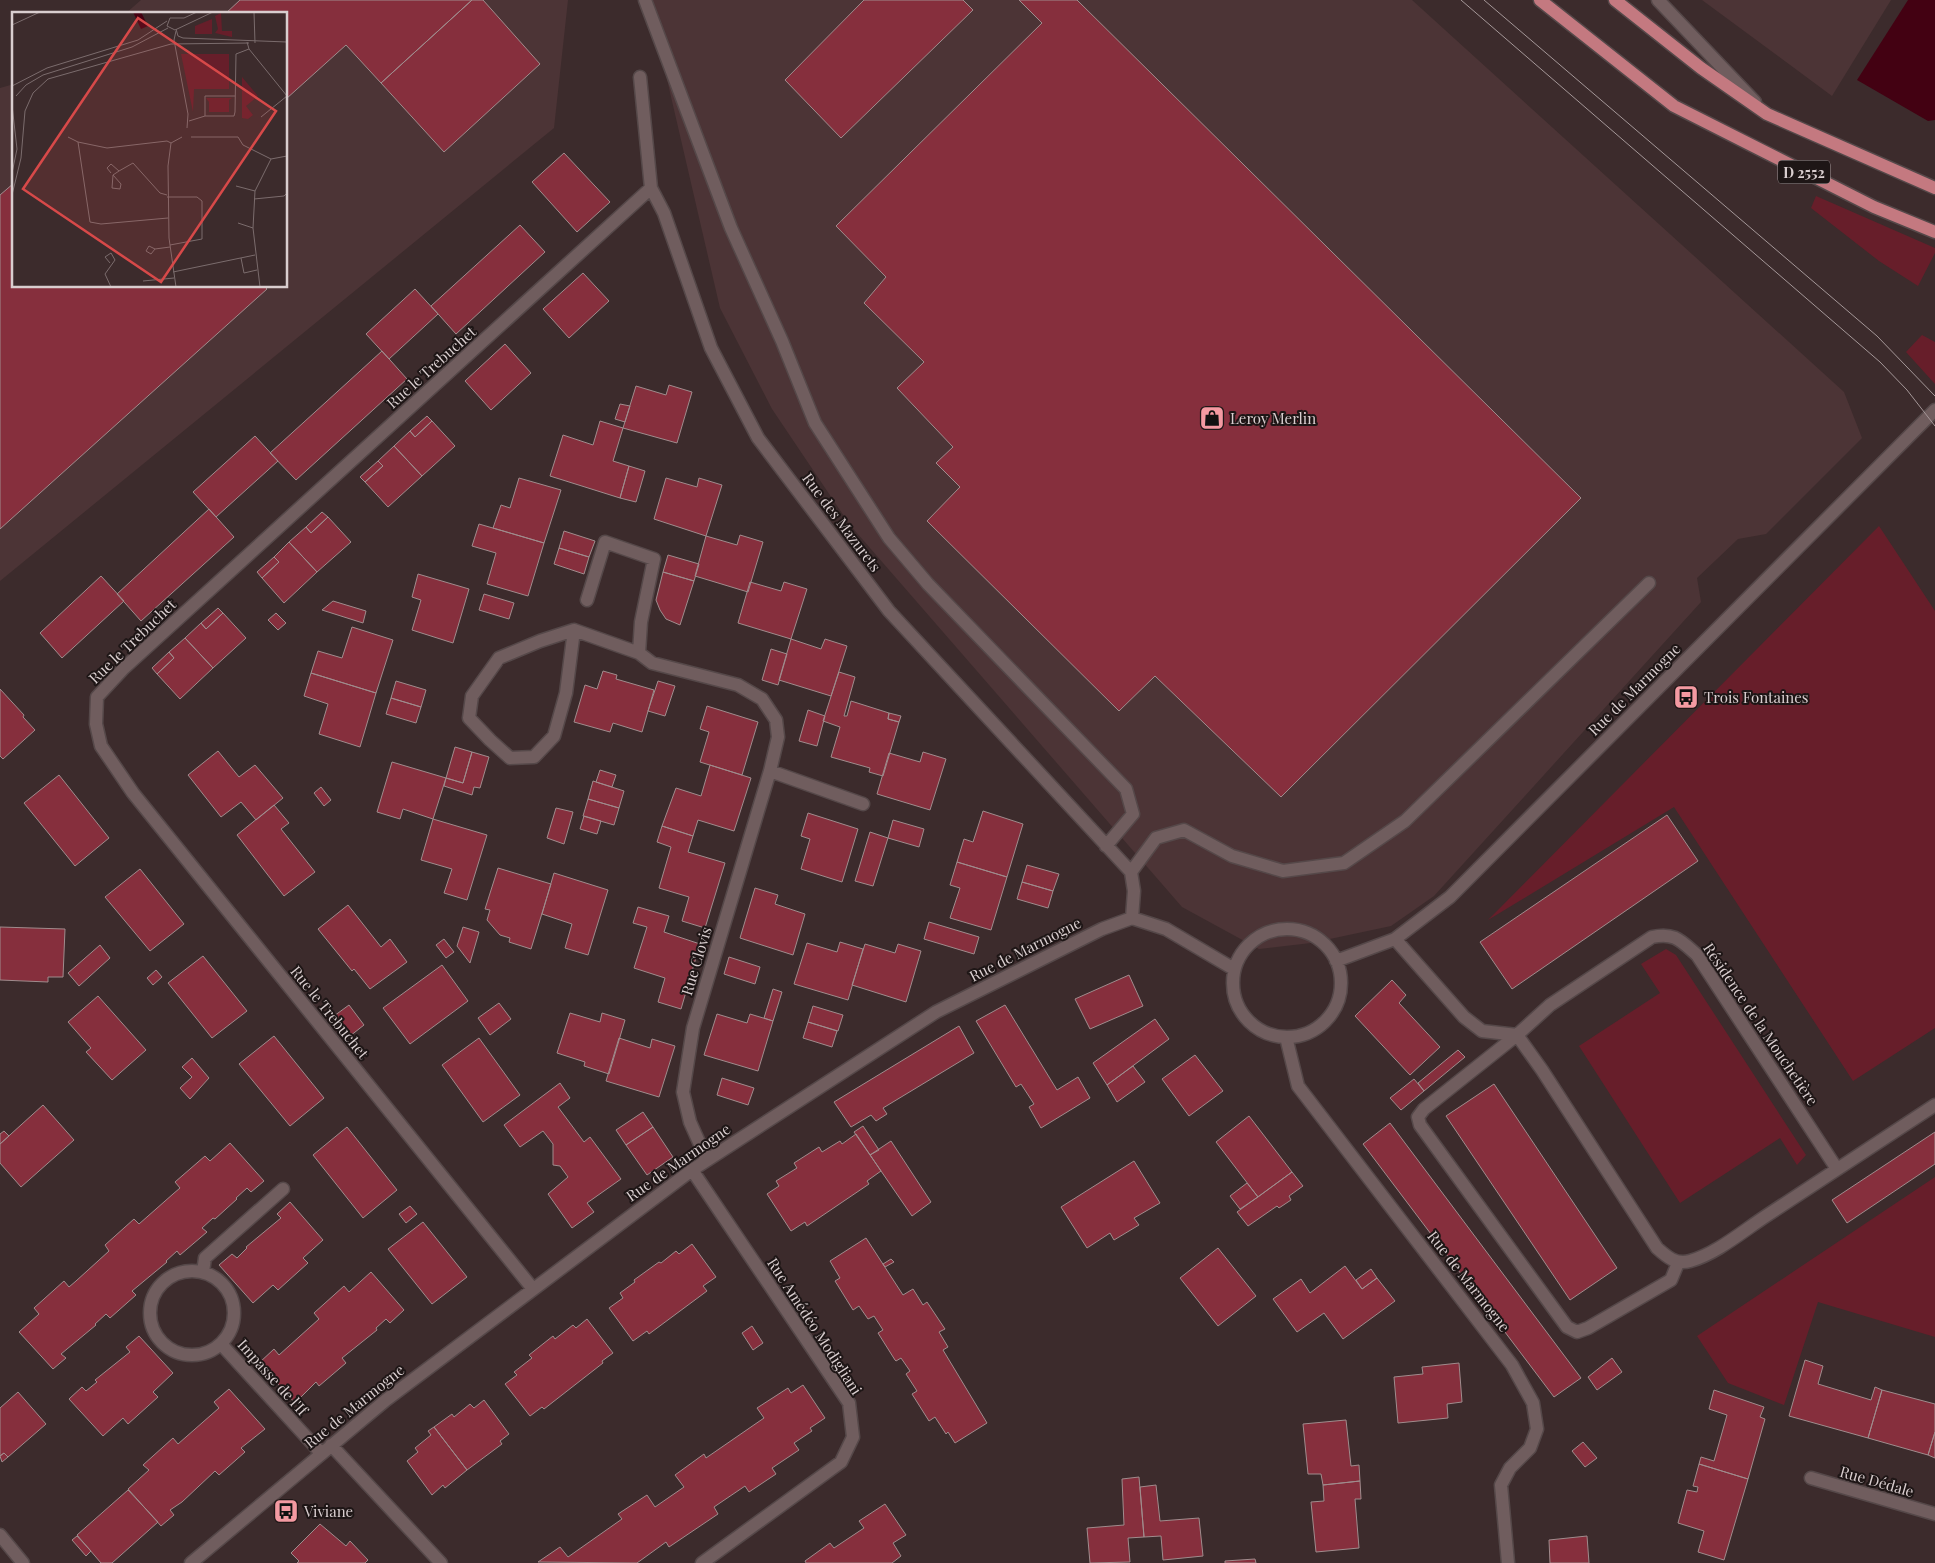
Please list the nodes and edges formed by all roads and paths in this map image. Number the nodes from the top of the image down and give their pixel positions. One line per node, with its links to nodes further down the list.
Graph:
1 (645, 0): 17 (street)
2 (1540, 0): 9 (main road, D 2552)
3 (1615, 0): 6 (main road)
4 (1658, 0): 6 (street)
5 (640, 77): 7 (street, Rue des Mazurets)
6 (1767, 114): 8 (main road)
7 (651, 188): 17 (street, Rue des Mazurets); 32 (street, Rue le Trebuchet)
8 (1935, 188)
9 (1935, 232)
10 (1935, 410): 20 (street, Rue de Marmogne)
11 (1649, 583): 18 (street)
12 (587, 600): 14 (street)
13 (574, 630): 13 (street); 14 (street)
14 (639, 653): 15 (street, Rue Clovis)
15 (770, 771): 16 (street); 26 (street, Rue Clovis)
16 (863, 804)
17 (1106, 846): 18 (street, Rue des Mazurets)
18 (1131, 872): 19 (street)
19 (1132, 918): 22 (street); 26 (street, Rue de Marmogne)
20 (1395, 940): 21 (street, Rue de Marmogne); 23 (street)
21 (1336, 961): 22 (street); 24 (street)
22 (1234, 969): 24 (street)
23 (1517, 1035): 27 (street, Résidence de la Mouchetière); 30 (street); 30 (street, Résidence de la Mouchetière)
24 (1286, 1037): 43 (street, Rue de Marmogne)
25 (1935, 1105): 27 (street)
26 (707, 1160): 28 (street, Rue de Marmogne)
27 (1837, 1169): 30 (street)
28 (692, 1170): 32 (street, Rue de Marmogne); 42 (street, Rue Amédéo Modigliani)
29 (283, 1188): 31 (street)
30 (1678, 1262)
31 (203, 1272): 33 (street, Impasse de l'If); 33 (street, Impasse de l'If)
32 (532, 1289): 34 (street, Rue de Marmogne)
33 (221, 1344): 35 (street, Impasse de l'If)
34 (331, 1445): 35 (street, Rue de Marmogne); 41 (street)
35 (321, 1453): 40 (street, Rue de Marmogne)
36 (1811, 1478): 37 (street, Rue Dédale)
37 (1935, 1514)
38 (0, 1535): 39 (street)
39 (24, 1563)
40 (191, 1563)
41 (441, 1563)
42 (702, 1563)
43 (1508, 1563)

